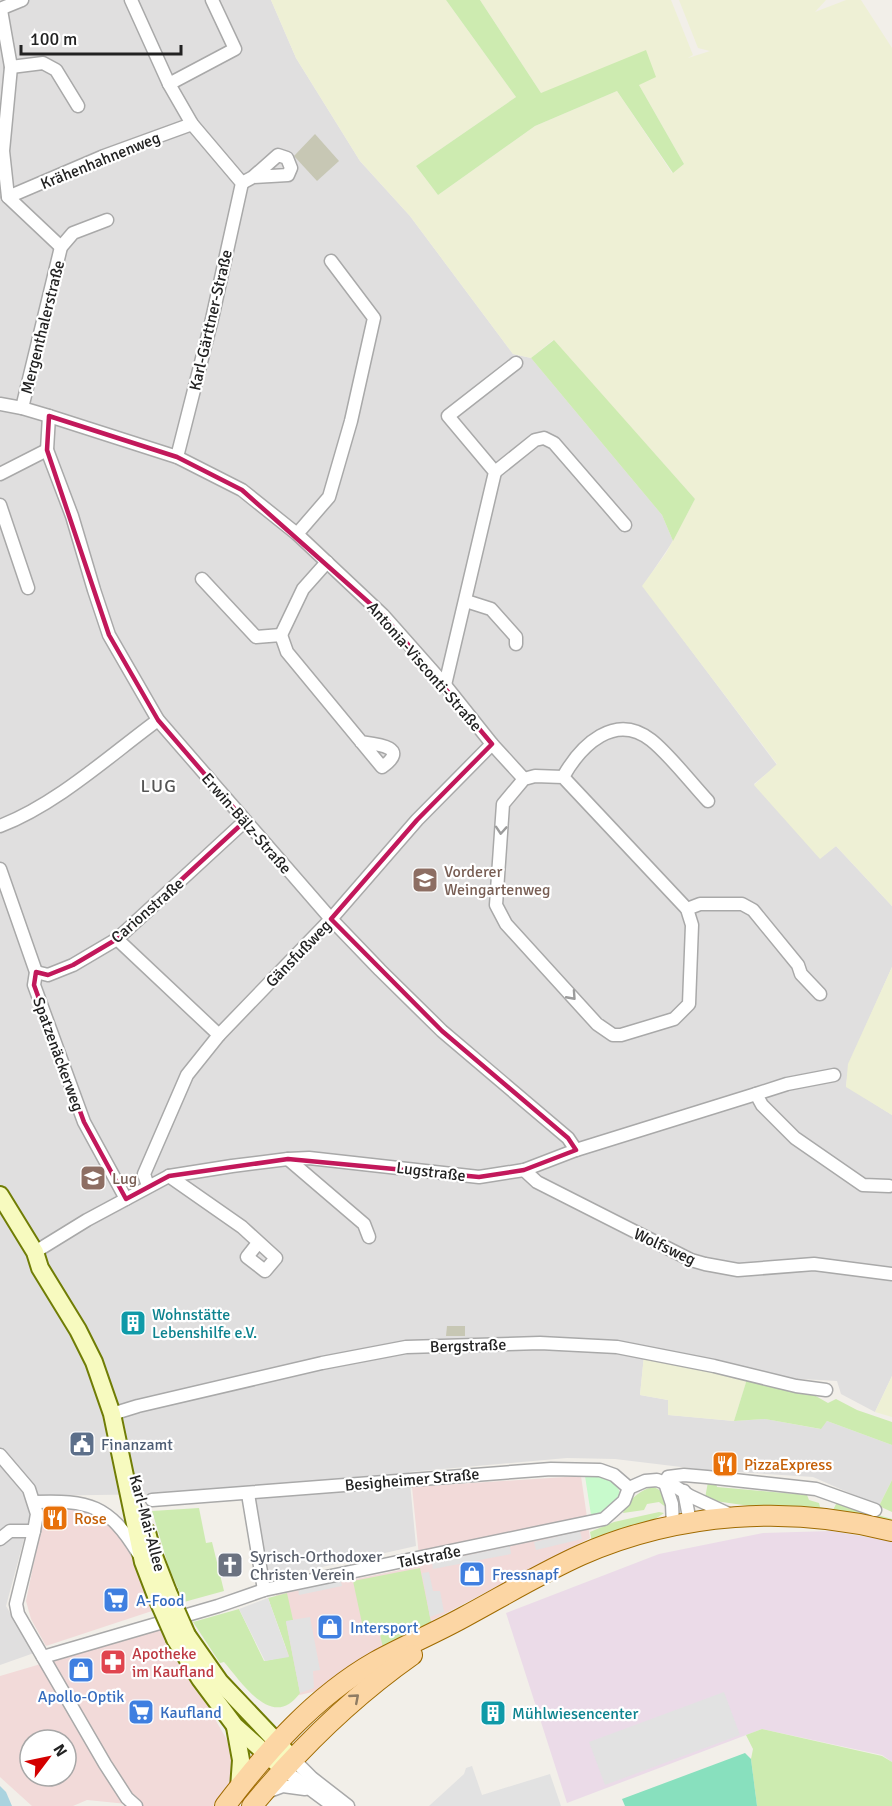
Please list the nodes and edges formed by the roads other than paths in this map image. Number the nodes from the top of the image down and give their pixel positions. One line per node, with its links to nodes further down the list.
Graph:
1 (22, 0): 4 (street)
2 (131, 0): 6 (street, Karl-Gärttner-Straße)
3 (212, 0): 6 (street)
4 (1, 9): 5 (street)
5 (11, 68): 7 (street); 9 (street)
6 (169, 84): 8 (street, Karl-Gärttner-Straße)
7 (78, 106)
8 (192, 124): 9 (street, Krähenhahnenweg); 18 (street, Karl-Gärttner-Straße)
9 (8, 197): 11 (street, Mergenthalerstraße)
10 (107, 220): 11 (street, Mergenthalerstraße)
11 (61, 247): 15 (street, Mergenthalerstraße)
12 (331, 261): 23 (street)
13 (516, 363): 19 (street)
14 (0, 404): 15 (street, Antonia-Visconti-Straße)
15 (22, 408): 16 (street, Antonia-Visconti-Straße)
16 (49, 416): 17 (street, Erwin-Bälz-Straße); 18 (street, Antonia-Visconti-Straße)
17 (47, 450): 20 (street); 31 (street, Erwin-Bälz-Straße)
18 (177, 457): 23 (street, Antonia-Visconti-Straße)
19 (495, 472): 22 (street); 27 (street)
20 (0, 474)
21 (0, 505): 26 (street)
22 (625, 525)
23 (297, 534): 24 (street, Antonia-Visconti-Straße)
24 (327, 562): 28 (street); 30 (street, Antonia-Visconti-Straße)
25 (202, 579): 28 (street)
26 (28, 588)
27 (466, 601): 29 (street); 30 (street)
28 (281, 635): 32 (street)
29 (516, 644)
30 (445, 685): 33 (street, Antonia-Visconti-Straße)
31 (158, 720): 37 (street, Erwin-Bälz-Straße); 38 (street)
32 (361, 742)
33 (492, 744): 35 (street, Antonia-Visconti-Straße); 41 (street, Gänsfußweg)
34 (563, 777): 35 (street); 36 (street); 40 (street)
35 (524, 779): 40 (street, one-way to 40)
36 (708, 801)
37 (245, 821): 41 (street, Erwin-Bälz-Straße); 42 (street, Carionstraße)
38 (0, 826)
39 (0, 869): 43 (street, Spatzenäckerweg)
40 (687, 909): 44 (street)
41 (332, 919): 45 (street, Gänsfußweg); 48 (street, Erwin-Bälz-Straße)
42 (117, 939): 43 (street, Carionstraße); 45 (street)
43 (36, 972): 55 (street, Spatzenäckerweg)
44 (820, 994)
45 (219, 1035): 52 (street, Gänsfußweg)
46 (834, 1075): 47 (street, Lugstraße)
47 (756, 1094): 48 (street, Lugstraße); 53 (street)
48 (576, 1150): 50 (street, Lugstraße)
49 (288, 1159): 50 (street, Lugstraße); 51 (street, Lugstraße); 56 (street)
50 (524, 1170): 59 (street, Wolfsweg)
51 (169, 1176): 52 (street, Lugstraße); 57 (street)
52 (148, 1186): 55 (street, Lugstraße)
53 (889, 1186)
54 (0, 1196): 58 (main road, Karl-Mai-Allee)
55 (126, 1199): 58 (street, Lugstraße)
56 (369, 1237)
57 (258, 1243)
58 (35, 1252): 61 (main road, Karl-Mai-Allee)
59 (892, 1274)
60 (826, 1390): 61 (street, Bergstraße)
61 (117, 1412): 71 (main road, Karl-Mai-Allee)
62 (1, 1457): 69 (street)
63 (695, 1476): 64 (street); 67 (street); 70 (street)
64 (665, 1483): 65 (street); 67 (street); 73 (street)
65 (629, 1488): 66 (street, Besigheimer Straße); 78 (street, Talstraße)
66 (248, 1494): 68 (street, Besigheimer Straße); 78 (street)
67 (689, 1494): 72 (street); 73 (street)
68 (152, 1500)
69 (34, 1502): 75 (street); 77 (street)
70 (875, 1510)
71 (138, 1516): 77 (main road, Karl-Mai-Allee); 79 (main road, Karl-Mai-Allee)
72 (733, 1516): 73 (main road); 74 (main road)
73 (682, 1524): 80 (main road)
74 (892, 1531)
75 (34, 1532): 76 (street); 82 (street)
76 (0, 1539)
77 (143, 1562): 79 (main road, Karl-Mai-Allee)
78 (264, 1590): 82 (street, Talstraße)
79 (162, 1594): 81 (main road, Karl-Mai-Allee, bridge)
80 (460, 1619): 85 (main road, one-way to 80); 86 (main road)
81 (181, 1637): 83 (main road, Karl-Mai-Allee); 84 (main road, Karl-Mai-Allee)
82 (43, 1657): 91 (street)
83 (255, 1718): 84 (main road); 86 (main road, Karl-Mai-Allee)
84 (235, 1726): 86 (main road, Karl-Mai-Allee); 89 (main road, Karl-Mai-Allee)
85 (313, 1738): 87 (main road); 88 (street)
86 (272, 1749): 87 (main road, Karl-Mai-Allee); 89 (main road)
87 (288, 1764): 88 (street); 90 (main road)
88 (312, 1784): 90 (street); 93 (street); 94 (street)
89 (239, 1788): 92 (main road)
90 (256, 1800)
91 (136, 1806)
92 (225, 1806)
93 (333, 1806)
94 (348, 1806)

